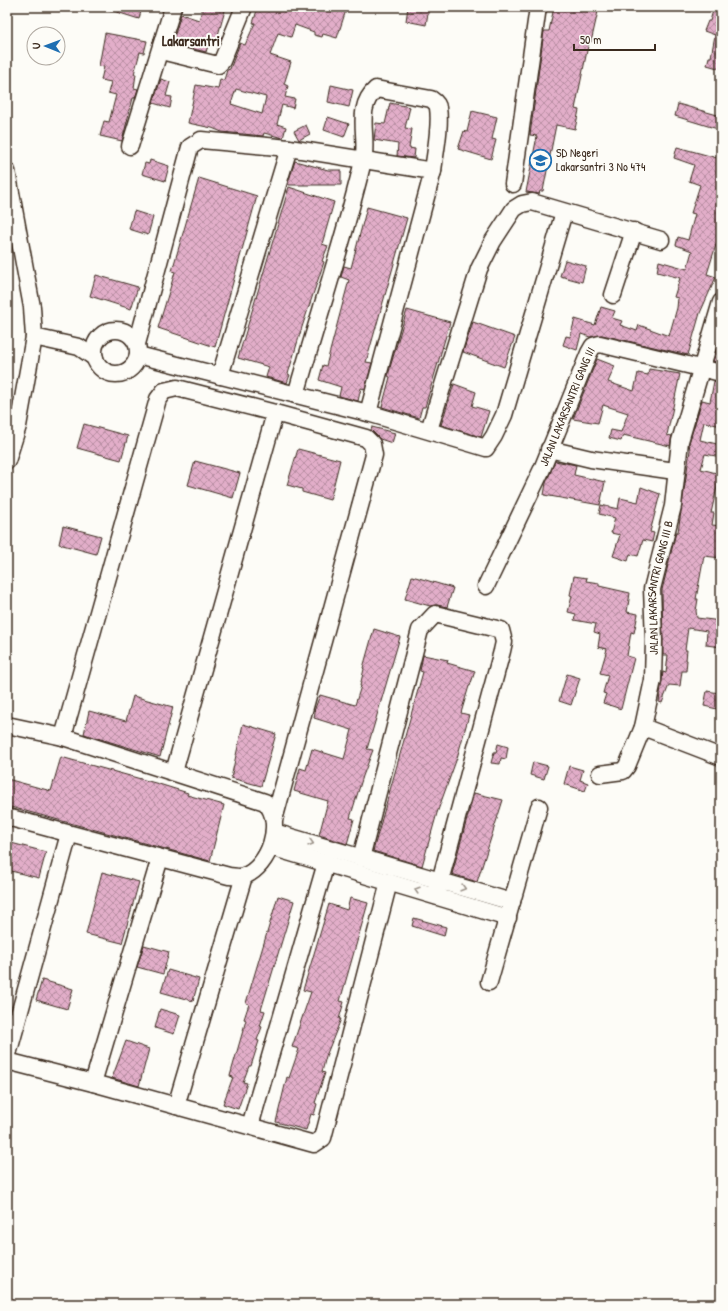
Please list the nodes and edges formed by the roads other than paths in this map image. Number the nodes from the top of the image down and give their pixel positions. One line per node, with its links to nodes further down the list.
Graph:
1 (173, 7): 4 (street)
2 (244, 7): 4 (street)
3 (538, 7): 10 (street)
4 (161, 51): 5 (street)
5 (130, 146)
6 (289, 148): 7 (street); 17 (street); 21 (street)
7 (364, 159): 8 (street); 8 (street); 22 (street)
8 (433, 171): 24 (street)
9 (7, 172): 16 (street)
10 (513, 184)
11 (564, 212): 12 (street); 25 (street); 25 (street)
12 (634, 231): 13 (street); 14 (street)
13 (661, 240)
14 (614, 294)
15 (721, 302): 19 (street, JALAN LAKARSANTRI GANG III B)
16 (34, 337): 18 (street); 27 (street)
17 (137, 349): 18 (street); 18 (street); 21 (street)
18 (96, 351)
19 (702, 369): 20 (street, JALAN LAKARSANTRI GANG III); 26 (street, JALAN LAKARSANTRI GANG III); 28 (street, JALAN LAKARSANTRI GANG III B)
20 (721, 373)
21 (220, 376): 22 (street)
22 (296, 395): 24 (street)
23 (275, 413): 32 (street); 34 (street); 38 (street)
24 (368, 414): 25 (street)
25 (429, 430)
26 (549, 449): 28 (street); 29 (street, JALAN LAKARSANTRI GANG III)
27 (7, 461)
28 (675, 471): 31 (street, JALAN LAKARSANTRI GANG III B)
29 (486, 586)
30 (7, 725): 32 (street)
31 (643, 727): 33 (street); 35 (street, JALAN LAKARSANTRI GANG III B)
32 (63, 737): 34 (street)
33 (721, 757)
34 (174, 772): 38 (street)
35 (600, 774)
36 (539, 807): 46 (street)
37 (7, 817): 39 (street)
38 (273, 833): 41 (street, one-way to 41); 42 (street); 43 (street)
39 (68, 834): 40 (street); 49 (street)
40 (160, 858): 43 (street); 51 (street)
41 (361, 858): 45 (street); 45 (street)
42 (326, 863): 44 (street); 53 (street)
43 (244, 876): 52 (street)
44 (389, 882): 45 (street, one-way to 44); 53 (street)
45 (437, 888): 46 (street, one-way to 46); 47 (street)
46 (512, 902): 47 (street)
47 (508, 918): 48 (street)
48 (489, 982)
49 (7, 1058)
50 (7, 1061): 51 (street)
51 (93, 1083): 52 (street)
52 (176, 1106): 53 (street)
53 (250, 1126)

